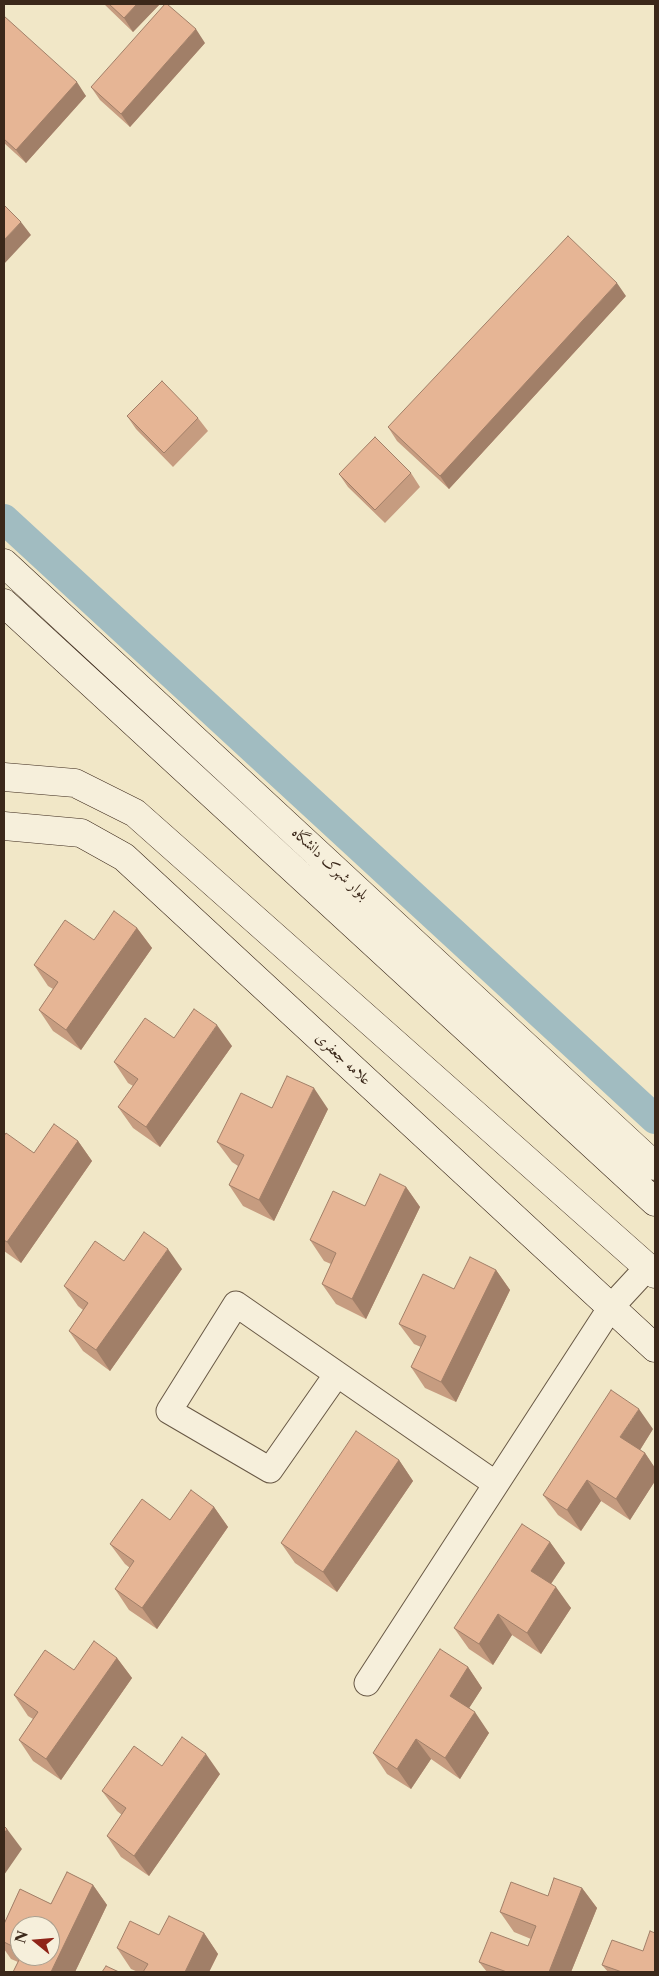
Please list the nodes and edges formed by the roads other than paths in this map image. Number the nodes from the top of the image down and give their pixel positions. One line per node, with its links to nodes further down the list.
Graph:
1 (4, 563): 5 (street, بلوار شهرک دانشگاه)
2 (4, 603): 6 (street, بلوار شهرک دانشگاه)
3 (4, 776): 7 (street)
4 (4, 826): 8 (street, علامه جعفری)
5 (655, 1166)
6 (655, 1202)
7 (651, 1270): 8 (street)
8 (611, 1307): 9 (street, علامه جعفری); 11 (street)
9 (655, 1348)
10 (337, 1374): 10 (street); 11 (street)
11 (496, 1484): 12 (street)
12 (367, 1683)

